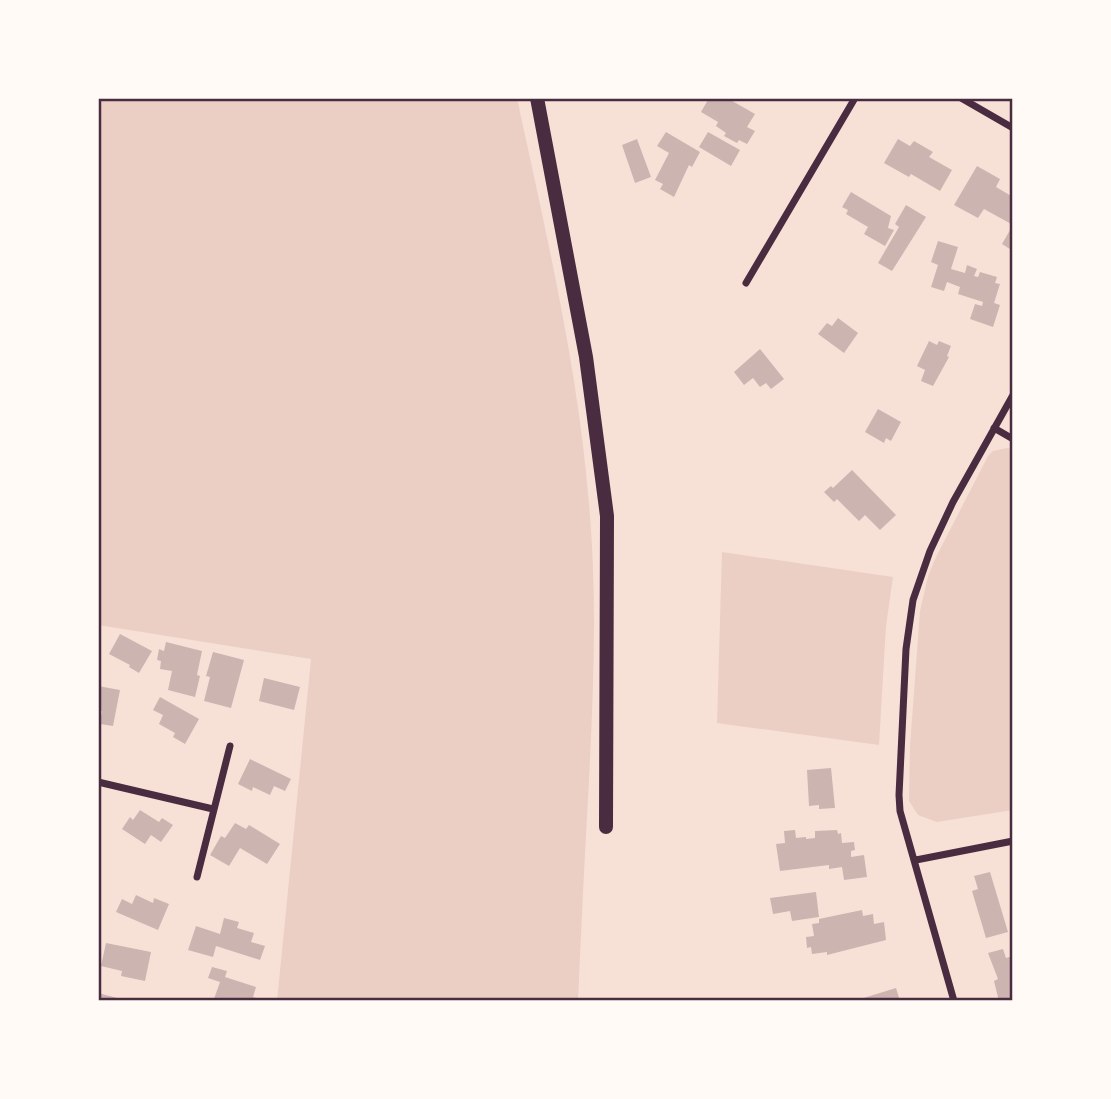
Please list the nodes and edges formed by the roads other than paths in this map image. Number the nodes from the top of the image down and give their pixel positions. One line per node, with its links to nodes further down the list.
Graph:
1 (537, 98): 12 (main road)
2 (855, 98): 5 (street)
3 (961, 98): 4 (street)
4 (1013, 128)
5 (746, 283)
6 (1013, 395): 7 (street)
7 (994, 428): 8 (street); 14 (street)
8 (1013, 439)
9 (230, 746): 11 (street)
10 (98, 782): 11 (street)
11 (213, 809): 15 (street)
12 (606, 827)
13 (1013, 841): 14 (street)
14 (916, 860): 16 (street)
15 (197, 877)
16 (954, 1001)

